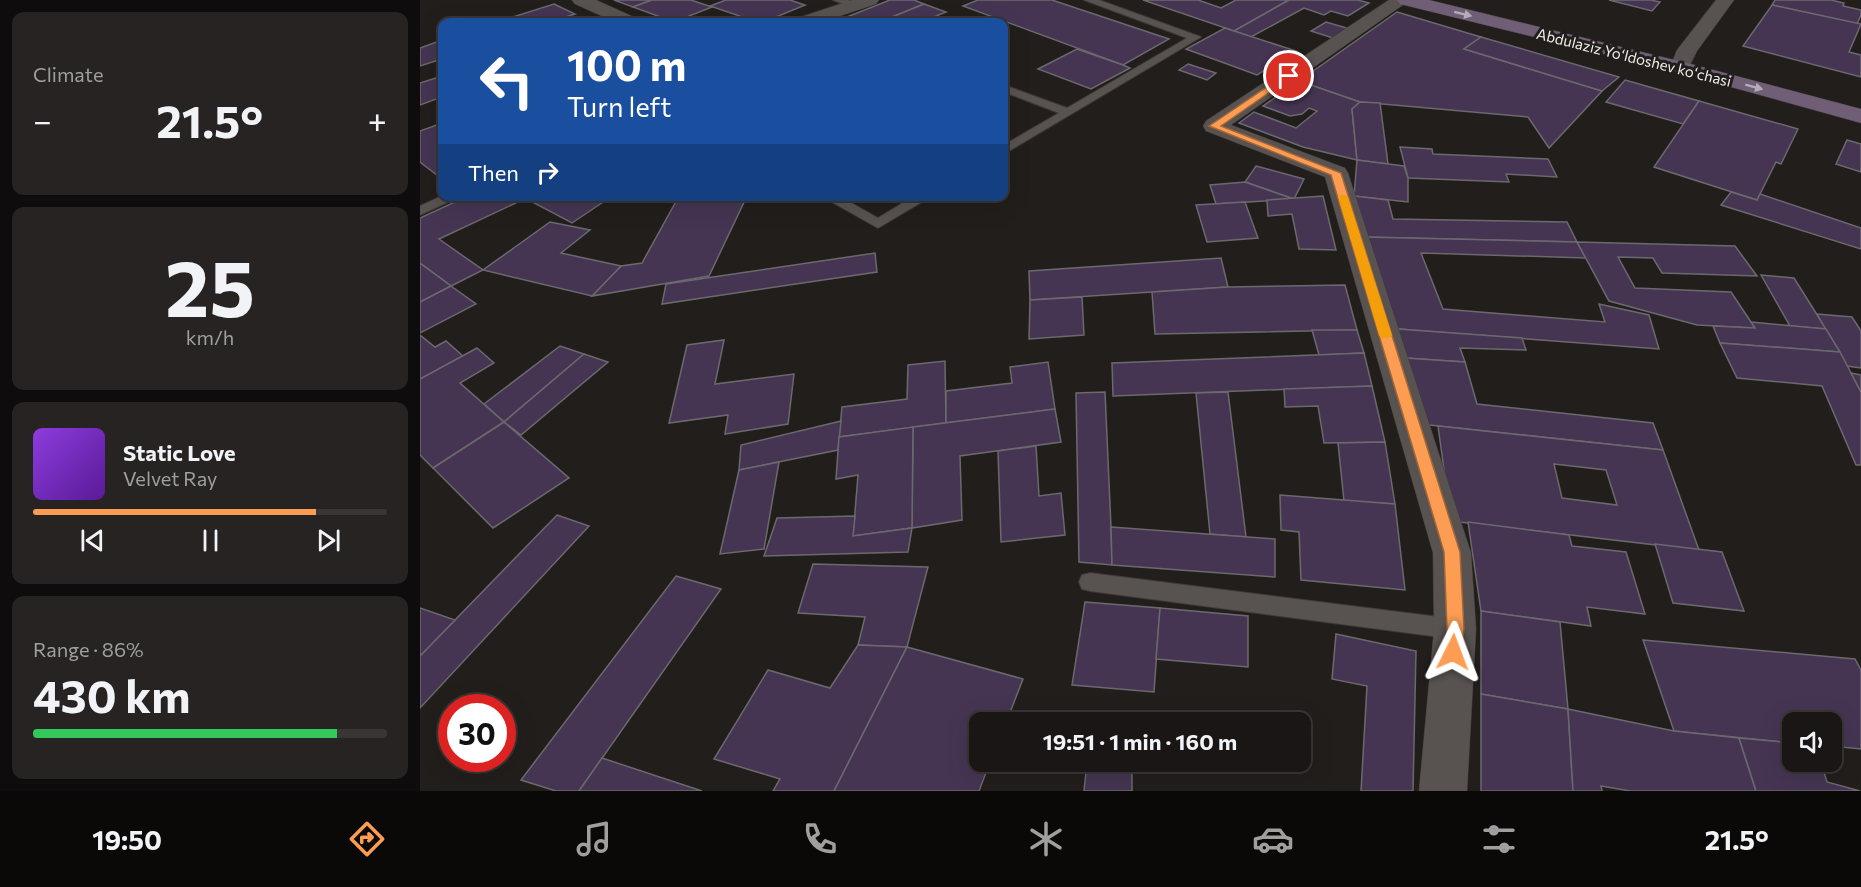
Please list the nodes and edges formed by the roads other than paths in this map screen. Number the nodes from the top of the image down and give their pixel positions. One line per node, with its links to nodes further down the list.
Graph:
1 (581, 0): 8 (street)
2 (1089, 0): 13 (lane)
3 (1401, 0): 21 (street)
4 (1406, 0): 10 (main road, Abdulaziz Yoʻldoshev koʻchasi, one-way to 10)
5 (1478, 0): 10 (main road, Abdulaziz Yoʻldoshev koʻchasi)
6 (1725, 0): 10 (street)
7 (854, 2): 9 (street)
8 (620, 18)
9 (815, 18)
10 (1683, 58): 11 (main road, Abdulaziz Yoʻldoshev koʻchasi); 14 (main road, Abdulaziz Yoʻldoshev koʻchasi, one-way to 14)
11 (1796, 78)
12 (1008, 90): 13 (lane)
13 (1068, 112): 15 (lane)
14 (1861, 116)
15 (1008, 148)
16 (443, 201): 19 (lane)
17 (837, 201): 18 (lane)
18 (917, 201)
19 (420, 211)
20 (1090, 582): 21 (lane)
21 (1455, 629): 22 (street)
22 (1443, 791)

